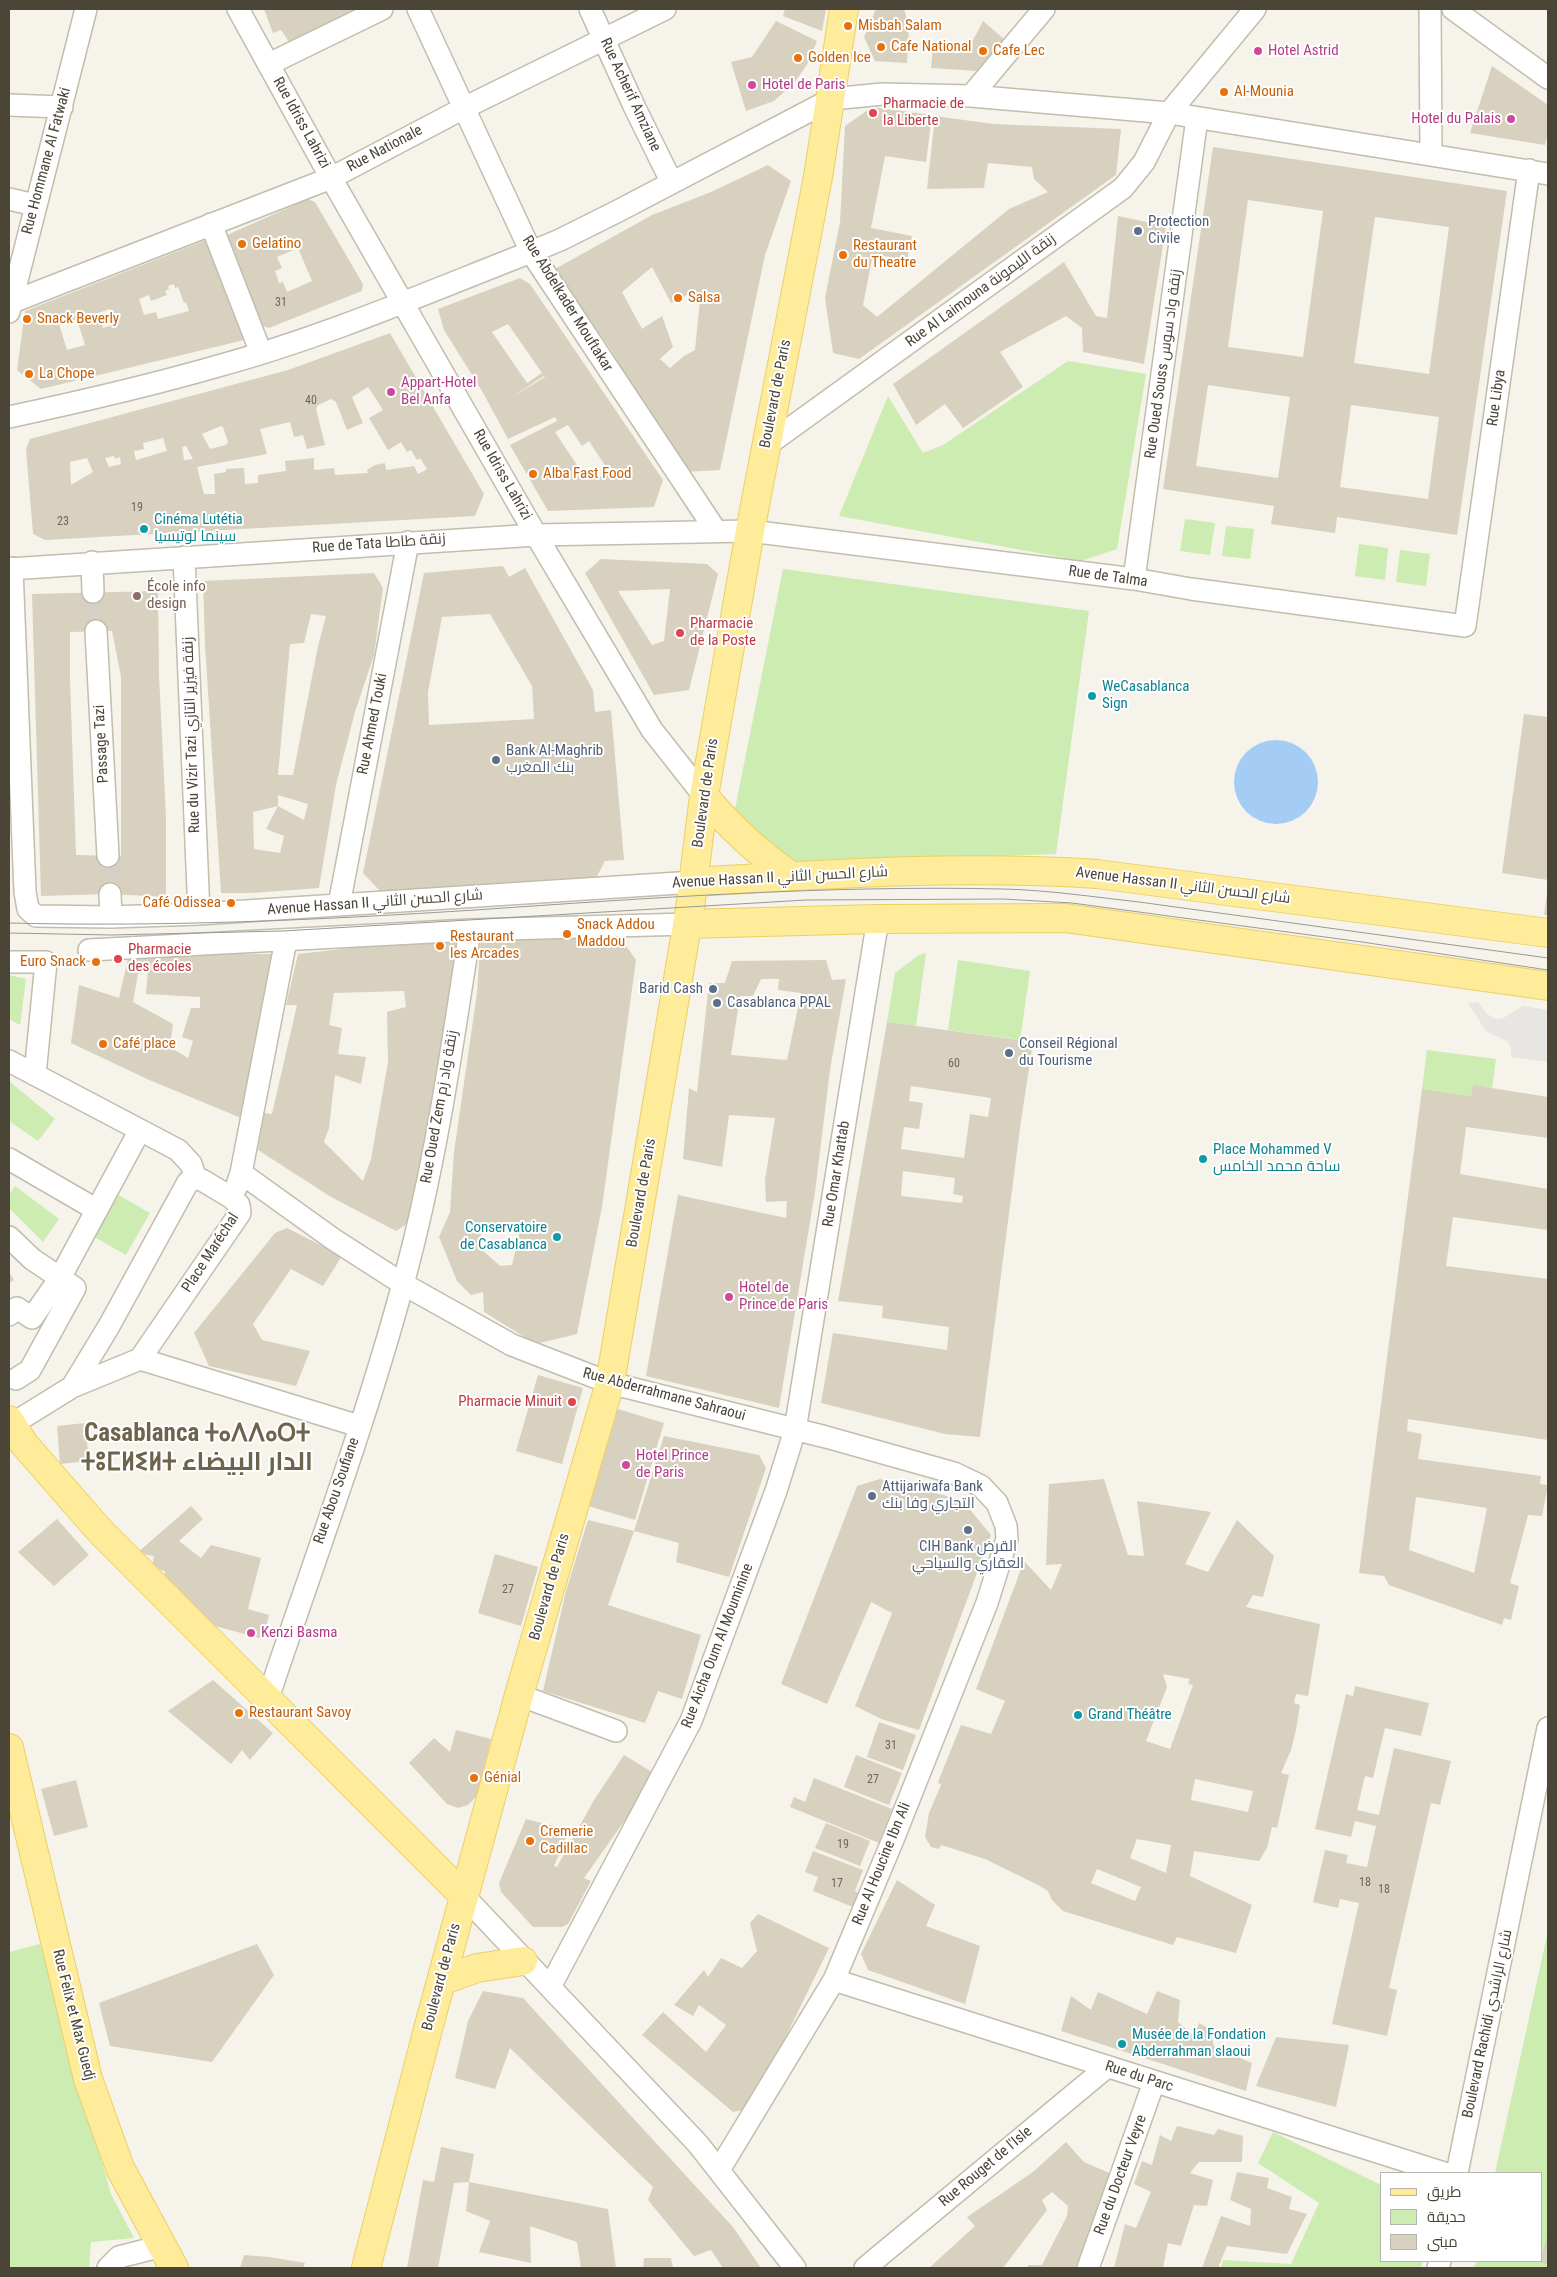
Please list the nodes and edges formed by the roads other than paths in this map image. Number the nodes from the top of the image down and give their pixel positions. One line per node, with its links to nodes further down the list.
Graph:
1 (86, 9): 18 (street, Rue Hommane Al Fatwaki)
2 (382, 9): 13 (street)
3 (418, 9): 19 (street, Rue Abdelkader Mouftakar)
4 (590, 9): 12 (street, Rue Acherif Amziane)
5 (665, 9): 12 (street, Rue Nationale)
6 (844, 9): 16 (main road, Boulevard de Paris)
7 (1044, 9): 15 (street)
8 (1255, 9): 20 (street, Rue Al Laimouna زنقة الليمونة)
9 (1430, 9): 22 (street)
10 (1453, 9): 14 (street)
11 (240, 10): 13 (street, Rue Idriss Lahrizi)
12 (604, 39): 19 (street, Rue Nationale); 25 (street, Rue Acherif Amziane)
13 (269, 64): 24 (street, Rue Idriss Lahrizi)
14 (1548, 78)
15 (971, 96): 16 (street); 20 (street)
16 (832, 99): 25 (street); 34 (main road, Boulevard de Paris)
17 (9, 105): 18 (street)
18 (62, 106): 27 (street, Rue Hommane Al Fatwaki)
19 (464, 108): 24 (street, Rue Nationale); 29 (street, Rue Abdelkader Mouftakar)
20 (1169, 113): 21 (street); 34 (street, Rue Al Laimouna زنقة الليمونة)
21 (1197, 118): 22 (street); 42 (street, Rue Oued Souss زنقة واد سوس)
22 (1431, 155): 23 (street)
23 (1539, 172): 44 (street, Rue Libya)
24 (331, 178): 28 (street, Rue Nationale); 30 (street, Rue Idriss Lahrizi)
25 (671, 181): 29 (street)
26 (9, 199): 27 (street)
27 (35, 205): 31 (street, Rue Hommane Al Fatwaki)
28 (211, 224): 31 (street, Rue Nationale); 32 (street)
29 (531, 252): 30 (street); 35 (street, Rue Abdelkader Mouftakar)
30 (403, 301): 32 (street); 37 (street, Rue Idriss Lahrizi)
31 (10, 308)
32 (261, 353): 33 (street)
33 (9, 417)
34 (767, 445): 36 (main road, Boulevard de Paris)
35 (716, 531): 36 (street, Rue de Tata زنقة طاطا); 37 (street, Rue de Tata زنقة طاطا)
36 (750, 531): 42 (street, Rue de Talma); 46 (main road, Boulevard de Paris)
37 (536, 535): 38 (street, Rue de Tata زنقة طاطا); 46 (street, Rue Idriss Lahrizi)
38 (408, 542): 39 (street, Rue de Tata زنقة طاطا); 52 (street, Rue Ahmed Touki)
39 (184, 557): 40 (street, Rue de Tata زنقة طاطا); 53 (street, Rue du Vizir Tazi زنقة فيزير التازي)
40 (92, 562): 41 (street, Rue de Tata زنقة طاطا); 43 (street)
41 (10, 568): 51 (street)
42 (1134, 579): 44 (street, Rue de Talma)
43 (93, 592)
44 (1465, 626)
45 (96, 631): 47 (street, Passage Tazi)
46 (704, 796): 48 (main road); 49 (main road, Boulevard de Paris)
47 (108, 856)
48 (791, 876): 49 (main road, Avenue Hassan II شارع الحسن الثاني); 58 (main road, Avenue Hassan II شارع الحسن الثاني)
49 (694, 882): 52 (street, Avenue Hassan II شارع الحسن الثاني); 56 (main road, Boulevard de Paris)
50 (110, 894): 54 (street)
51 (20, 899): 54 (street, Avenue Hassan II شارع الحسن الثاني)
52 (339, 905): 53 (street, Avenue Hassan II شارع الحسن الثاني)
53 (199, 914): 54 (street, Avenue Hassan II شارع الحسن الثاني)
54 (111, 917)
55 (878, 919): 56 (main road, Avenue Hassan II شارع الحسن الثاني); 62 (main road, Avenue Hassan II شارع الحسن الثاني); 81 (street, Rue Omar Khattab)
56 (687, 924): 57 (street, Avenue Hassan II شارع الحسن الثاني); 77 (main road, Boulevard de Paris)
57 (470, 930): 59 (street, Avenue Hassan II شارع الحسن الثاني); 73 (street, Rue Oued Zem زنقة واد زم)
58 (1548, 933)
59 (286, 940): 60 (street, Avenue Hassan II شارع الحسن الثاني); 67 (street)
60 (89, 950)
61 (9, 962): 64 (street)
62 (1548, 986)
63 (9, 1061): 64 (street)
64 (35, 1075): 65 (street)
65 (140, 1130): 68 (street); 70 (street)
66 (9, 1159): 70 (street)
67 (241, 1174): 69 (street); 73 (street, Rue Abderrahmane Sahraoui)
68 (196, 1179): 69 (street, Place Maréchal); 78 (street)
69 (232, 1198): 75 (street, Place Maréchal)
70 (97, 1210): 72 (street)
71 (9, 1237): 72 (street)
72 (60, 1278): 74 (street); 76 (street)
73 (403, 1284): 77 (street, Rue Abderrahmane Sahraoui); 80 (street, Rue Abou Soufiane)
74 (9, 1315)
75 (140, 1359): 78 (street); 80 (street)
76 (16, 1379)
77 (610, 1383): 81 (street, Rue Abderrahmane Sahraoui); 83 (main road, Boulevard de Paris)
78 (72, 1387): 79 (street)
79 (10, 1424): 84 (main road)
80 (359, 1426): 84 (street, Rue Abou Soufiane)
81 (795, 1430): 82 (street, Rue Abderrahmane Sahraoui); 94 (street, Rue Aicha Oum Al Mouminine)
82 (1007, 1539): 92 (street, Rue Al Houcine Ibn Ali)
83 (519, 1695): 86 (street); 90 (main road, Boulevard de Paris)
84 (268, 1698): 90 (main road)
85 (1548, 1728): 89 (street, Boulevard Rachidi شارع الراشدي)
86 (616, 1731)
87 (9, 1748): 100 (main road, Rue Felix et Max Guedj)
88 (1548, 1786): 89 (street, Boulevard Rachidi شارع الراشدي)
89 (1518, 1874): 99 (street, Boulevard Rachidi شارع الراشدي)
90 (464, 1896): 91 (street); 93 (main road, Boulevard de Paris)
91 (523, 1961): 93 (main road); 94 (street)
92 (834, 1980): 95 (street, Rue du Parc); 97 (street, Rue Al Houcine Ibn Ali)
93 (441, 1981): 102 (main road, Boulevard de Paris)
94 (550, 1986): 97 (street)
95 (1107, 2067): 96 (street, Rue du Parc); 104 (street, Rue Rouget de l'Isle)
96 (1154, 2082): 98 (street, Rue du Parc); 105 (street, Rue du Docteur Veyre)
97 (719, 2170): 103 (street)
98 (1434, 2170)
99 (1457, 2172)
100 (168, 2257): 101 (street)
101 (108, 2268)
102 (366, 2268)
103 (795, 2268)
104 (865, 2268)
105 (1088, 2268)

